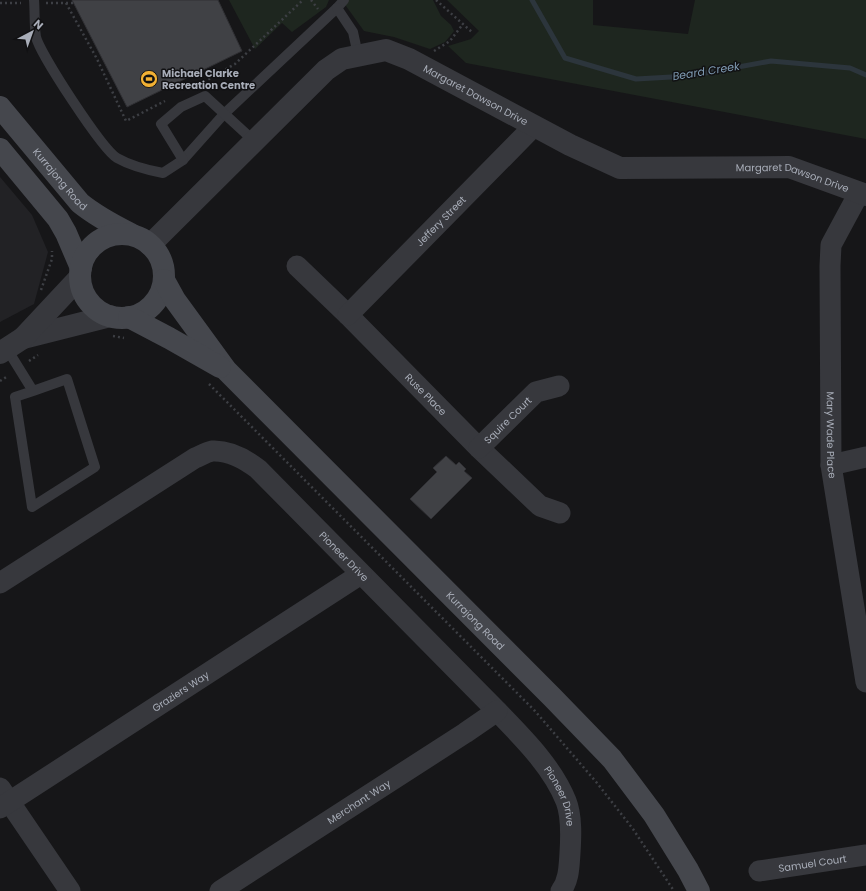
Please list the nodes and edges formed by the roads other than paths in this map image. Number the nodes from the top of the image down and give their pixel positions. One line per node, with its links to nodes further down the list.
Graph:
1 (34, 0): 9 (lane)
2 (341, 4): 3 (lane); 5 (lane)
3 (358, 55): 6 (street, Margaret Dawson Drive); 7 (street, Margaret Dawson Drive)
4 (0, 107): 11 (main road, Kurrajong Road)
5 (224, 114): 7 (lane); 9 (lane); 9 (lane)
6 (534, 126): 10 (street, Margaret Dawson Drive); 15 (street, Jeffery Street)
7 (254, 142): 11 (street, Margaret Dawson Drive)
8 (0, 149): 13 (main road)
9 (183, 160)
10 (863, 194): 23 (street, Mary Wade Place)
11 (142, 240): 13 (main road); 14 (main road)
12 (297, 266): 15 (street, Ruse Place)
13 (80, 273): 16 (main road); 17 (street)
14 (164, 280): 16 (main road); 18 (main road)
15 (348, 315): 21 (street, Ruse Place)
16 (119, 317): 17 (street); 18 (main road)
17 (10, 347): 20 (lane)
18 (226, 370): 35 (main road, Kurrajong Road)
19 (559, 386): 21 (street, Squire Court)
20 (33, 390): 20 (lane)
21 (479, 448): 24 (street, Ruse Place)
22 (866, 457): 23 (street)
23 (831, 465): 27 (street, Mary Wade Place)
24 (560, 514)
25 (361, 574): 26 (street, Pioneer Drive); 28 (street, Pioneer Drive); 29 (street, Graziers Way)
26 (0, 583)
27 (866, 682)
28 (496, 711): 33 (street, Merchant Way); 34 (street, Pioneer Drive)
29 (3, 799): 32 (street)
30 (866, 855): 31 (street, Samuel Court)
31 (758, 871)
32 (70, 891)
33 (220, 891)
34 (561, 891)
35 (699, 891)

